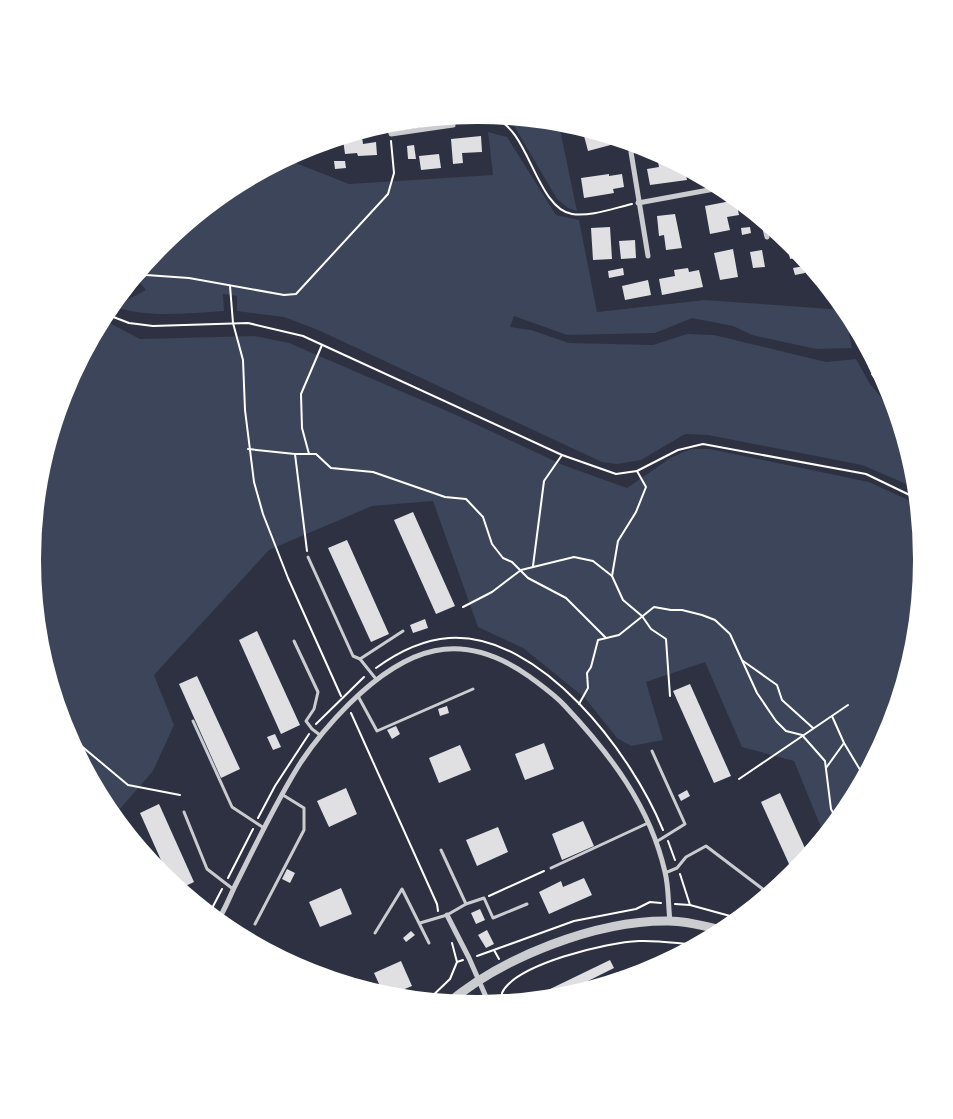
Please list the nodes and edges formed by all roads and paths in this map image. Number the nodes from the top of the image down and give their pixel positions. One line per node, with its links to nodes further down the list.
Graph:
1 (473, 120): 4 (path)
2 (497, 121): 3 (path)
3 (500, 121): 9 (path)
4 (453, 125): 6 (street)
5 (390, 129): 6 (street)
6 (391, 134): 15 (path)
7 (631, 152): 9 (street)
8 (712, 189): 9 (street)
9 (638, 203): 12 (street)
10 (765, 228): 11 (street)
11 (767, 237)
12 (648, 256)
13 (144, 273): 14 (path)
14 (146, 275): 15 (path); 16 (path)
15 (230, 286): 18 (path)
16 (132, 287)
17 (111, 316): 18 (path)
18 (233, 323): 19 (path); 20 (path)
19 (322, 345): 22 (path); 23 (path)
20 (248, 449): 21 (path); 42 (path)
21 (295, 454): 22 (path); 26 (path)
22 (309, 454): 28 (path)
23 (562, 455): 24 (path); 27 (path)
24 (637, 471): 25 (path); 29 (path)
25 (911, 496)
26 (308, 557): 35 (lane)
27 (533, 567): 28 (path); 29 (path)
28 (521, 570): 30 (path); 33 (path)
29 (612, 576): 31 (path)
30 (463, 607)
31 (642, 616): 33 (path); 36 (path); 41 (path)
32 (403, 631): 35 (lane)
33 (606, 638): 44 (path)
34 (294, 641): 50 (lane)
35 (360, 659): 37 (lane)
36 (741, 659): 49 (path); 52 (path)
37 (370, 672): 38 (lane); 42 (path); 44 (path)
38 (376, 679): 40 (street); 64 (street)
39 (472, 689): 40 (lane)
40 (358, 696): 46 (street)
41 (670, 696)
42 (342, 697): 43 (path)
43 (339, 700): 46 (path); 50 (path)
44 (579, 704): 66 (path)
45 (848, 705): 47 (path)
46 (346, 707): 51 (street); 82 (path)
47 (832, 716): 49 (path); 54 (path)
48 (193, 721): 63 (lane)
49 (813, 728): 52 (path)
50 (312, 729): 51 (lane); 63 (path)
51 (320, 735): 60 (street)
52 (802, 735): 56 (path); 58 (path)
53 (78, 743): 59 (path)
54 (844, 744): 56 (path); 57 (path)
55 (652, 751): 66 (lane)
56 (826, 768): 62 (path)
57 (861, 771)
58 (739, 780)
59 (180, 795)
60 (282, 795): 65 (street); 85 (lane)
61 (184, 812): 72 (lane)
62 (834, 814)
63 (256, 823): 65 (lane); 72 (path)
64 (648, 823): 67 (street); 69 (lane)
65 (265, 828): 73 (street)
66 (666, 837): 67 (lane); 70 (path)
67 (655, 842): 71 (street)
68 (441, 850): 76 (lane)
69 (551, 868): 75 (path)
70 (677, 868): 71 (lane); 74 (lane); 78 (path)
71 (665, 873): 83 (street)
72 (224, 884): 73 (lane); 79 (path)
73 (233, 889): 81 (street)
74 (764, 890)
75 (484, 898): 76 (lane); 77 (lane)
76 (466, 904): 80 (lane)
77 (527, 904)
78 (690, 905)
79 (211, 910)
80 (447, 915): 82 (lane); 92 (street)
81 (220, 916)
82 (439, 917): 84 (lane)
83 (670, 921): 86 (street); 92 (street)
84 (420, 923): 87 (lane); 89 (lane)
85 (255, 924)
86 (714, 929)
87 (375, 933)
88 (451, 942): 91 (path)
89 (429, 944)
90 (688, 944): 95 (path)
91 (456, 962)
92 (479, 980): 93 (street); 94 (street)
93 (455, 998)
94 (487, 998)
95 (502, 998)

